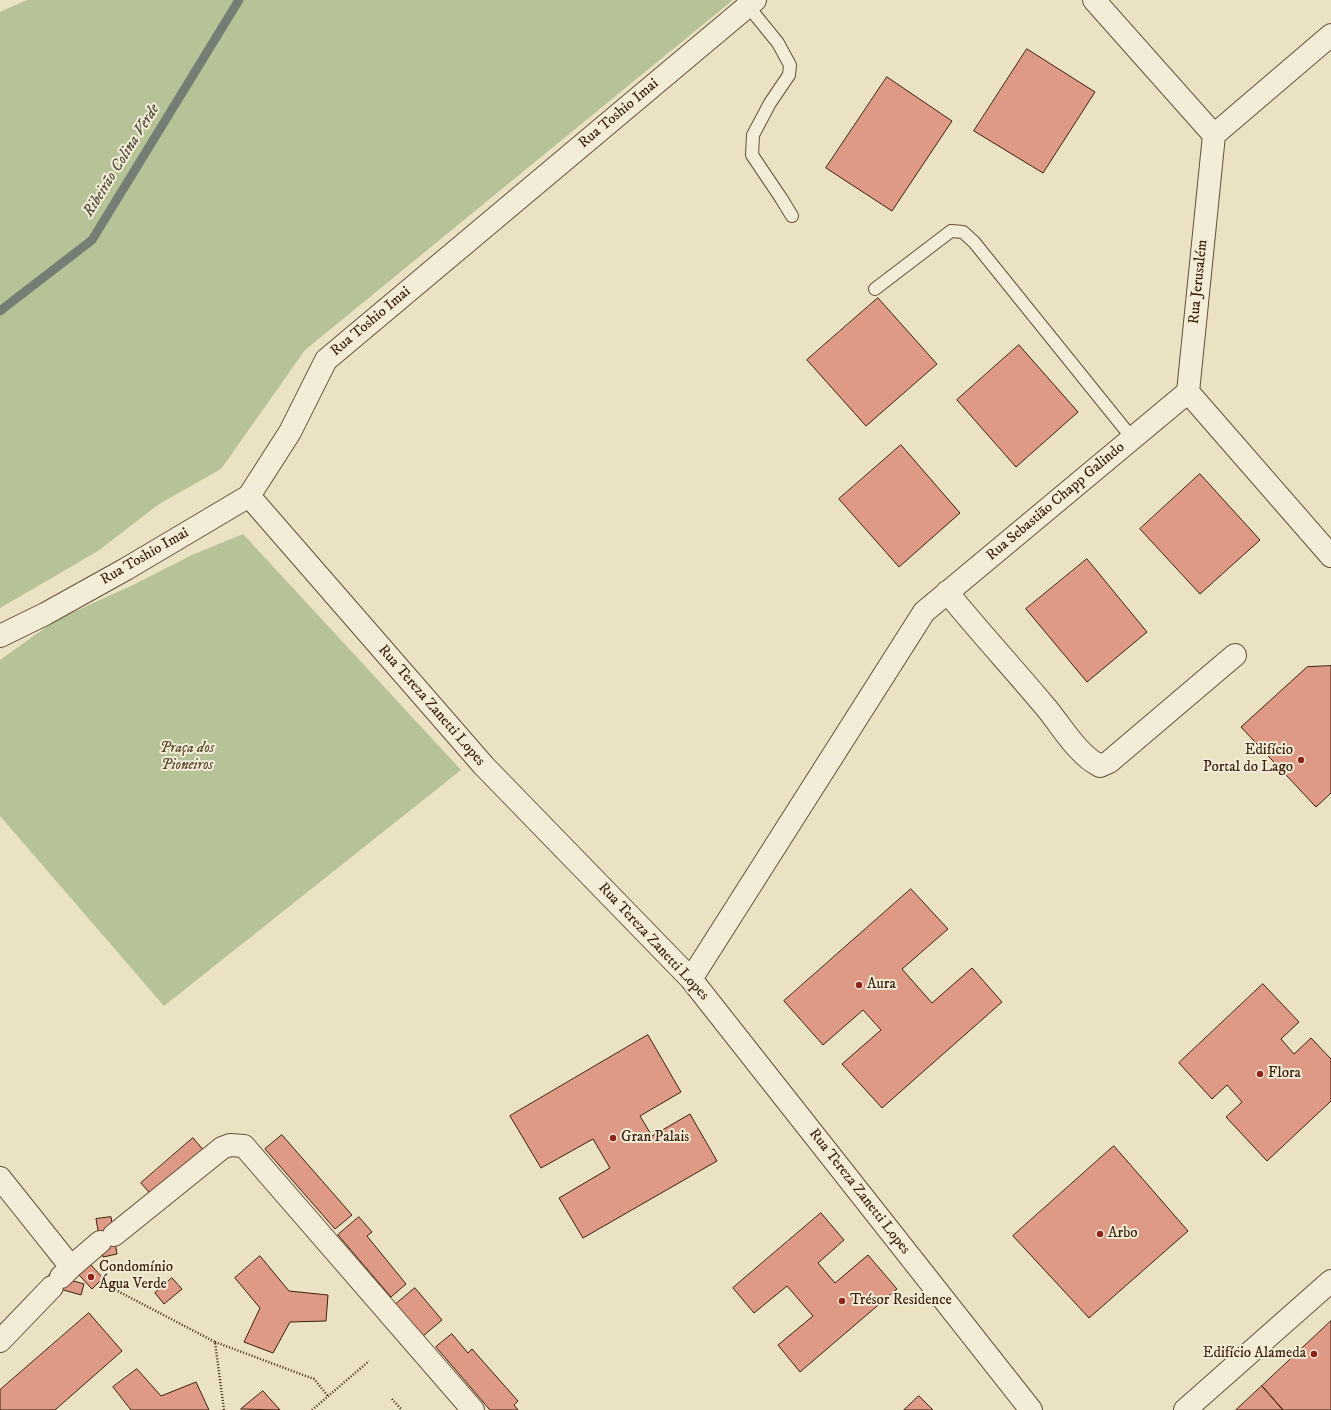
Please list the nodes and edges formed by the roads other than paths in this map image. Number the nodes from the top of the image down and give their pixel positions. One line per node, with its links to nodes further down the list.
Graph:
1 (1094, 0): 4 (street)
2 (752, 3): 5 (lane); 9 (street, Rua Toshio Imai)
3 (1331, 35): 4 (street)
4 (1214, 135): 7 (street, Rua Jerusalém)
5 (792, 216)
6 (875, 289): 8 (lane)
7 (1188, 392): 8 (street, Rua Sebastião Chapp Galindo); 10 (street)
8 (1132, 438): 11 (street, Rua Sebastião Chapp Galindo)
9 (248, 496): 12 (street, Rua Toshio Imai); 14 (street, Rua Tereza Zanetti Lopes)
10 (1331, 556)
11 (947, 592): 13 (street); 14 (street, Rua Sebastião Chapp Galindo)
12 (0, 636)
13 (1235, 655)
14 (691, 979): 20 (street, Rua Tereza Zanetti Lopes)
15 (0, 1178): 16 (street)
16 (61, 1277): 18 (street); 19 (street)
17 (1331, 1281): 21 (street)
18 (0, 1341)
19 (473, 1410)
20 (1031, 1410)
21 (1185, 1410)

